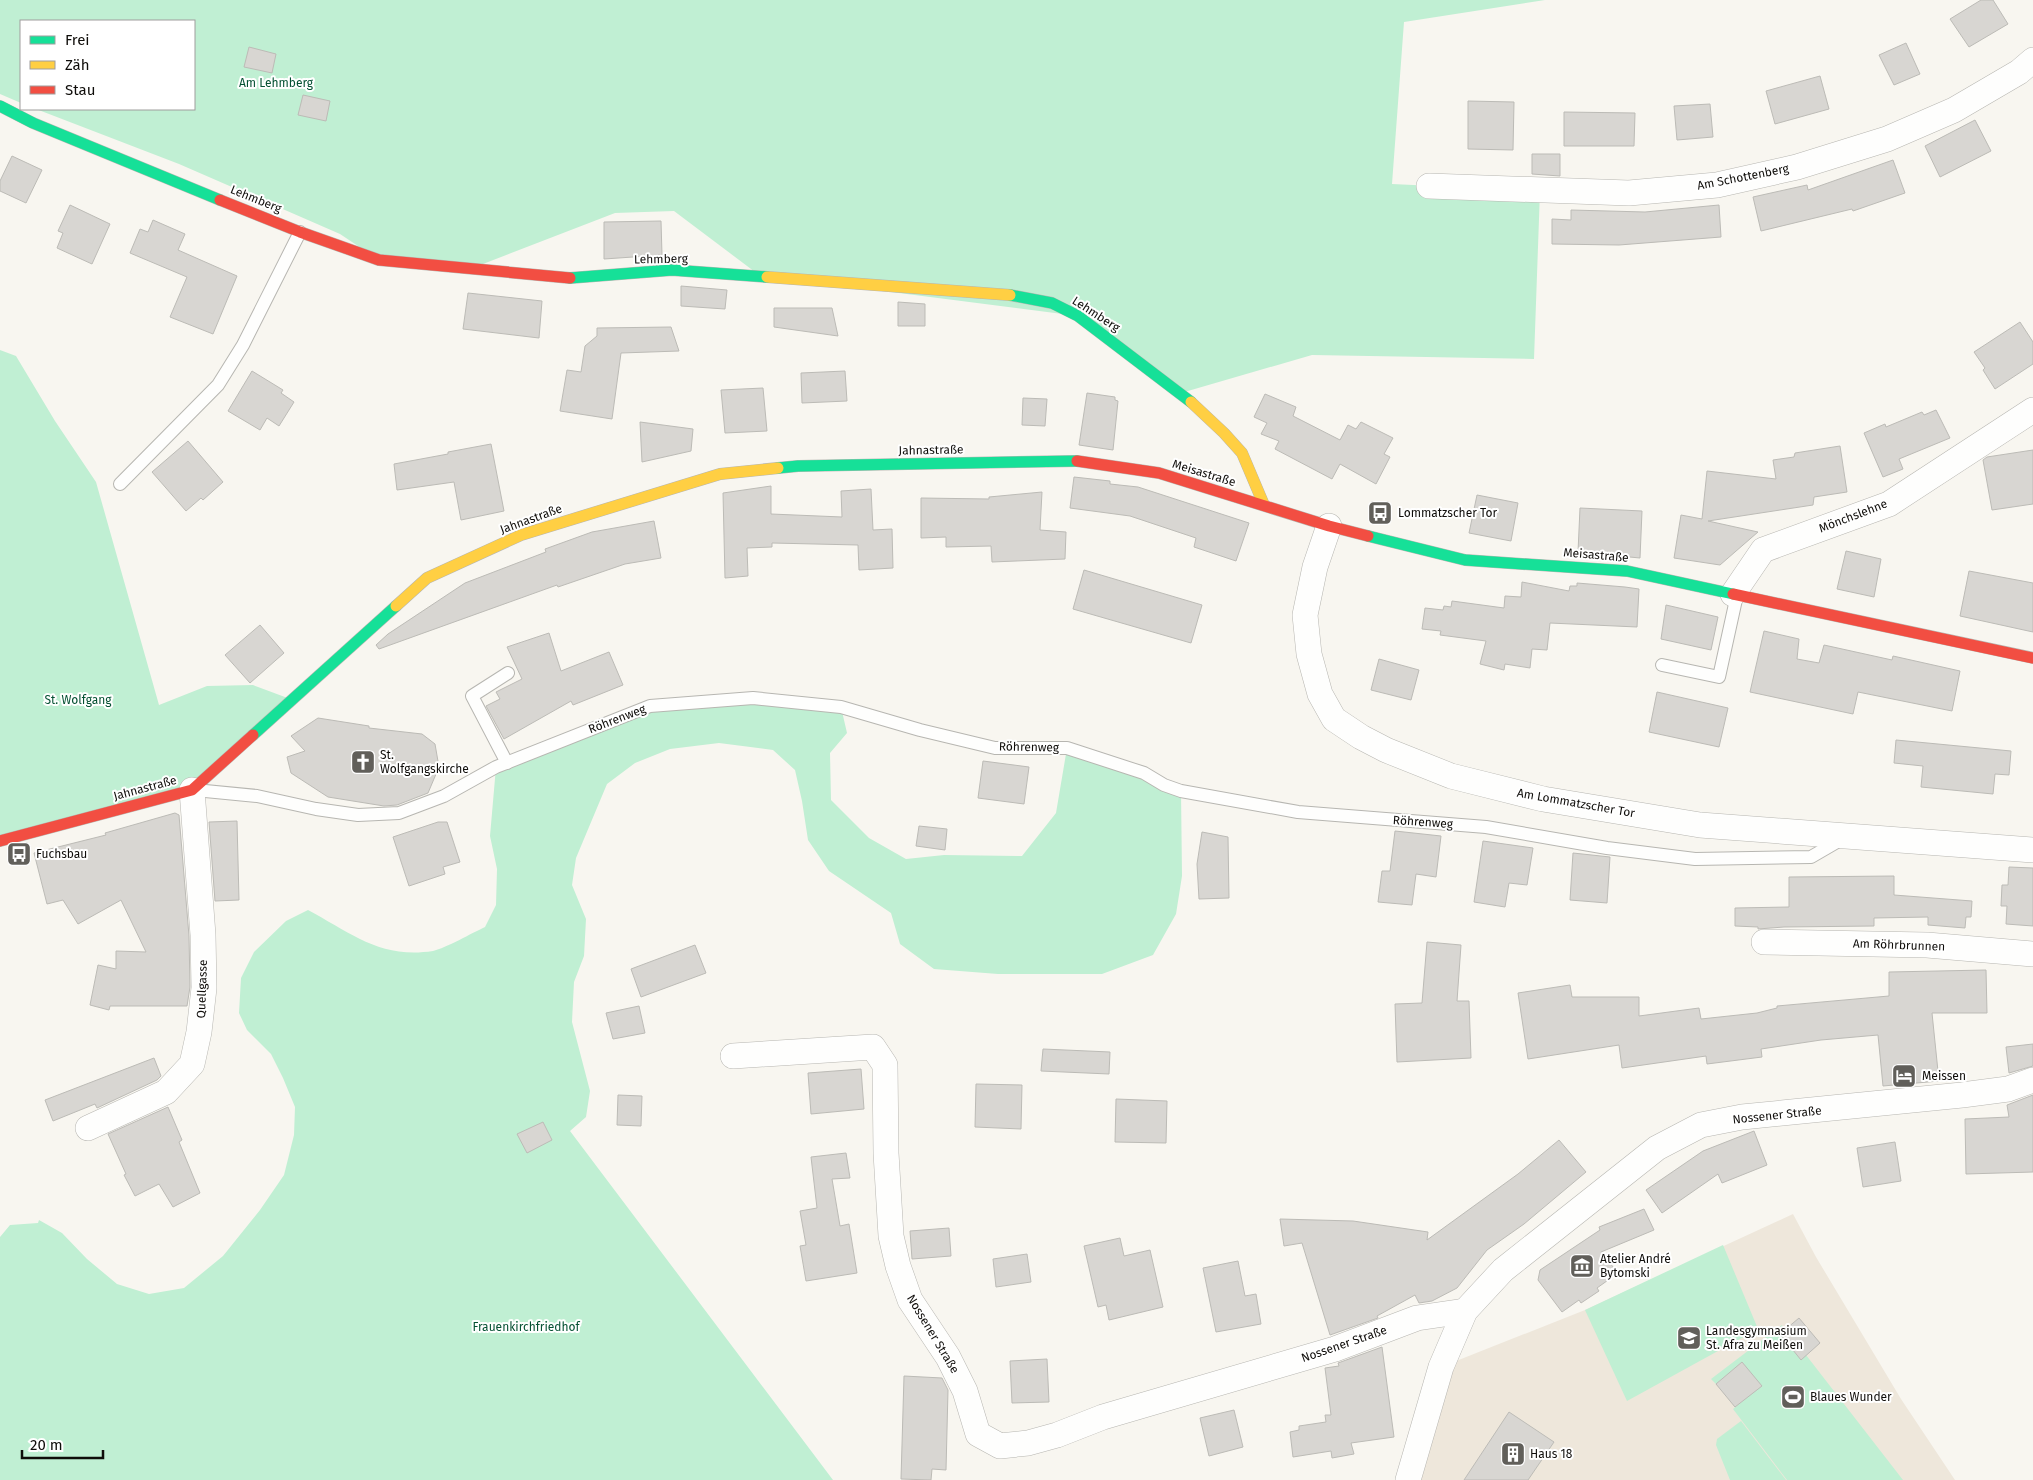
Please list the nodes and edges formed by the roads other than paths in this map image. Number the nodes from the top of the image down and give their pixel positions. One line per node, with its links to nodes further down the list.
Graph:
1 (2033, 60): 3 (street, Am Schottenberg)
2 (0, 106): 4 (street, Lehmberg)
3 (1429, 186)
4 (300, 232): 7 (lane); 8 (street, Lehmberg)
5 (2033, 410): 10 (street, Mönchslehne)
6 (1159, 474): 8 (street, Meisastraße); 15 (street, Jahnastraße)
7 (120, 484)
8 (1264, 505): 9 (street, Meisastraße)
9 (1329, 526): 10 (street, Meisastraße); 16 (street, Am Lommatzscher Tor)
10 (1735, 595): 11 (street, Meisastraße); 12 (lane)
11 (2033, 658)
12 (1662, 665)
13 (508, 673): 14 (lane)
14 (507, 763): 15 (lane, Röhrenweg); 16 (lane, Röhrenweg)
15 (192, 790): 17 (street, Jahnastraße); 23 (street, Quellgasse)
16 (1846, 837): 18 (street, Am Lommatzscher Tor)
17 (0, 841)
18 (2033, 850)
19 (1764, 942): 20 (street, Am Röhrbrunnen)
20 (2033, 954)
21 (733, 1056): 24 (street, Nossener Straße)
22 (2033, 1080): 24 (street, Nossener Straße)
23 (88, 1128)
24 (1465, 1310): 25 (street, Nossener Straße)
25 (1408, 1480)

